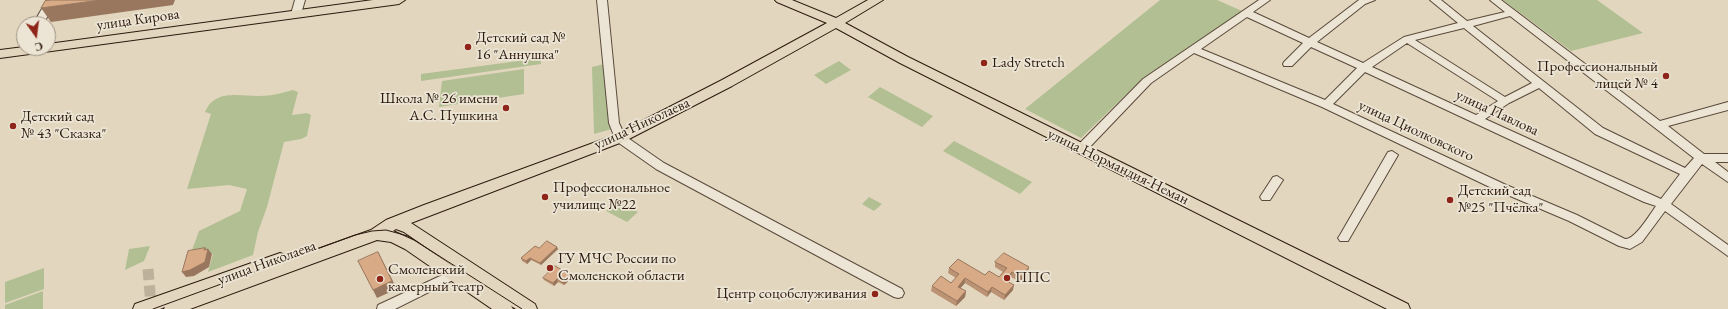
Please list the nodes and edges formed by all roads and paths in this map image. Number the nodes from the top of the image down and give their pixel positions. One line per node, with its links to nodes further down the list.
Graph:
1 (52, 0): 14 (street)
2 (300, 0): 13 (street)
3 (399, 0): 13 (main road, улица Кирова)
4 (602, 0): 31 (street)
5 (781, 0): 15 (main road)
6 (877, 0): 15 (main road, улица Николаева)
7 (1266, 0): 11 (street)
8 (1370, 0): 18 (street)
9 (1435, 0): 16 (street)
10 (1495, 0): 12 (street)
11 (1247, 13): 18 (street, улица Павлова); 20 (street)
12 (1512, 13): 16 (street); 30 (street)
13 (296, 14): 19 (main road, улица Кирова)
14 (43, 16)
15 (836, 23): 31 (main road, улица Николаева); 32 (main road, улица Нормандия-Неман)
16 (1465, 24): 17 (street); 25 (street)
17 (1407, 39): 24 (street); 26 (street)
18 (1310, 43): 23 (street); 24 (street, улица Павлова)
19 (56, 47)
20 (1193, 49): 27 (street, улица Циолковского); 32 (street)
21 (16, 51): 22 (main road, улица Кирова)
22 (0, 54)
23 (1288, 64)
24 (1363, 68): 27 (street); 29 (street, улица Павлова)
25 (1539, 84): 26 (street); 36 (street)
26 (1505, 101): 29 (street)
27 (1326, 105): 40 (street, улица Циолковского)
28 (1728, 106): 30 (street)
29 (1476, 120): 40 (street, улица Павлова)
30 (1659, 125): 34 (street)
31 (620, 138): 41 (main road, улица Николаева); 47 (street)
32 (1081, 149): 53 (main road, улица Нормандия-Неман)
33 (1392, 155): 44 (street)
34 (1701, 158): 35 (street); 36 (street); 37 (street)
35 (1728, 158)
36 (1687, 173): 40 (street)
37 (1728, 178)
38 (1277, 180): 39 (street)
39 (1266, 196)
40 (1663, 204): 45 (street, улица Павлова)
41 (429, 209): 42 (main road, улица Николаева); 43 (main road)
42 (397, 229): 43 (main road); 46 (main road); 48 (main road, улица Николаева); 49 (main road, улица Николаева)
43 (422, 237): 52 (main road)
44 (1344, 238)
45 (1728, 251)
46 (453, 275): 50 (street); 51 (main road)
47 (898, 293)
48 (147, 308)
49 (172, 309)
50 (383, 309)
51 (505, 309)
52 (529, 309)
53 (1402, 309)

